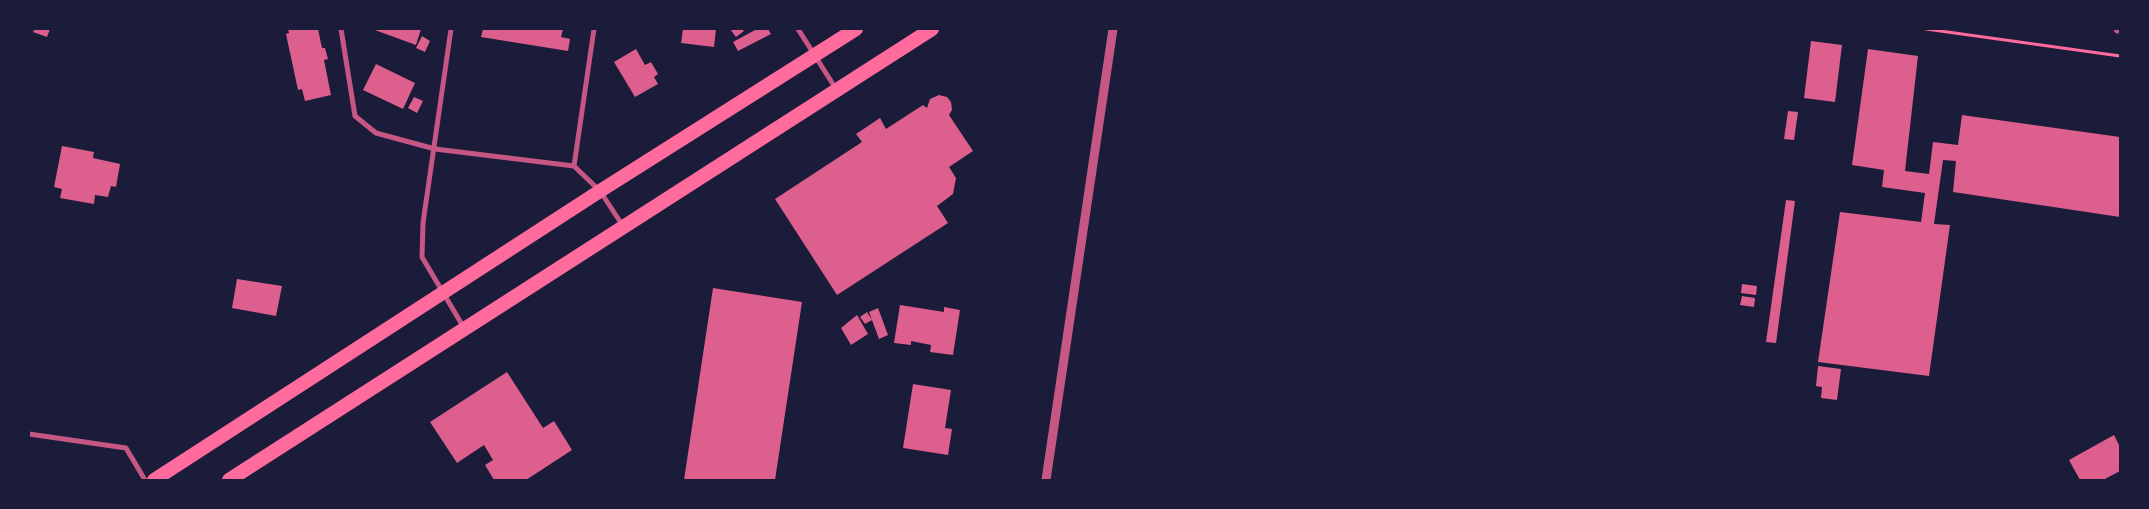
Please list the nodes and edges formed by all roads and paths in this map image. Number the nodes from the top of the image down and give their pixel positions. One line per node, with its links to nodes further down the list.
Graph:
1 (341, 29): 12 (street)
2 (451, 29): 12 (street)
3 (594, 29): 13 (street)
4 (798, 29): 9 (street)
5 (856, 29): 9 (highway)
6 (932, 29): 11 (highway)
7 (1113, 29): 22 (street)
8 (1926, 29): 10 (path)
9 (814, 55): 11 (street); 14 (highway)
10 (2120, 56)
11 (837, 90): 15 (highway)
12 (435, 149): 13 (street); 16 (street)
13 (574, 166): 14 (street)
14 (600, 191): 15 (street); 16 (highway)
15 (623, 227): 17 (highway)
16 (443, 293): 17 (street); 20 (highway)
17 (465, 329): 21 (highway)
18 (29, 434): 19 (street)
19 (145, 480)
20 (154, 480)
21 (229, 480)
22 (1046, 480)

